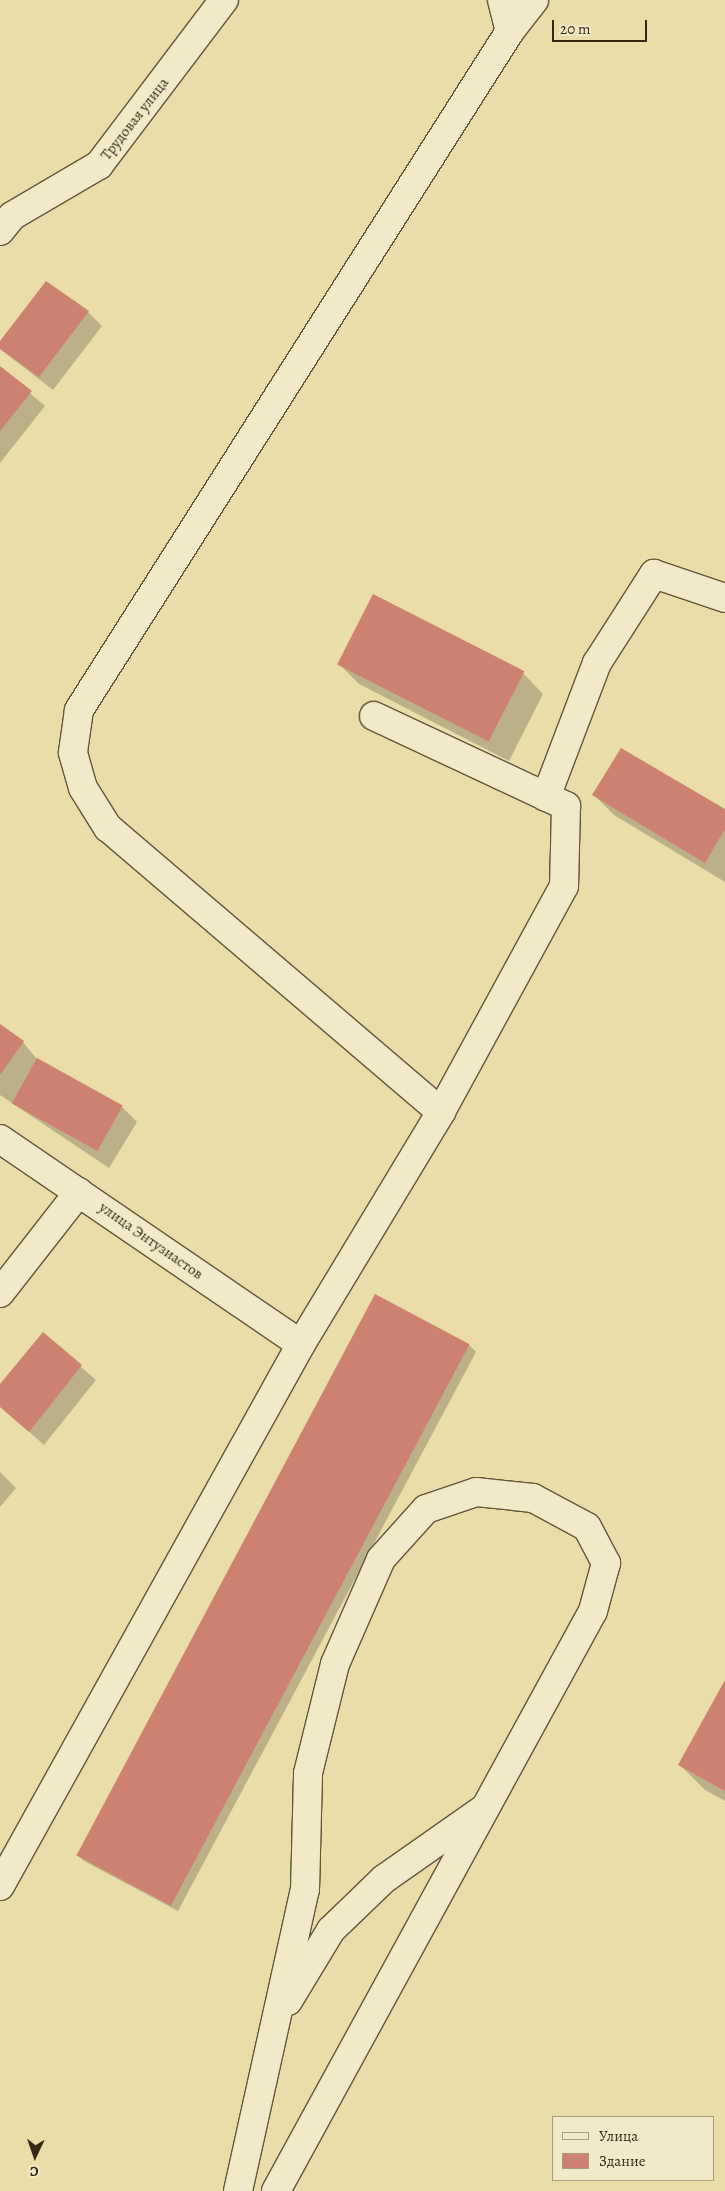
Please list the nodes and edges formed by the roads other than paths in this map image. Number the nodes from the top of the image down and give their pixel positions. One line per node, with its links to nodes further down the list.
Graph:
1 (224, 0): 5 (street, Трудовая улица)
2 (502, 0): 4 (street)
3 (534, 0): 4 (street)
4 (510, 31): 9 (street)
5 (0, 231)
6 (725, 598): 8 (street)
7 (374, 716): 8 (street)
8 (546, 797): 9 (street)
9 (441, 1112): 13 (street)
10 (0, 1139): 11 (street, улица Энтузиастов)
11 (79, 1192): 12 (street); 13 (street, улица Энтузиастов)
12 (0, 1293)
13 (301, 1344): 15 (street)
14 (486, 1807): 16 (street); 16 (street); 18 (street)
15 (0, 1886)
16 (277, 2020): 17 (street)
17 (238, 2191)
18 (276, 2191)

